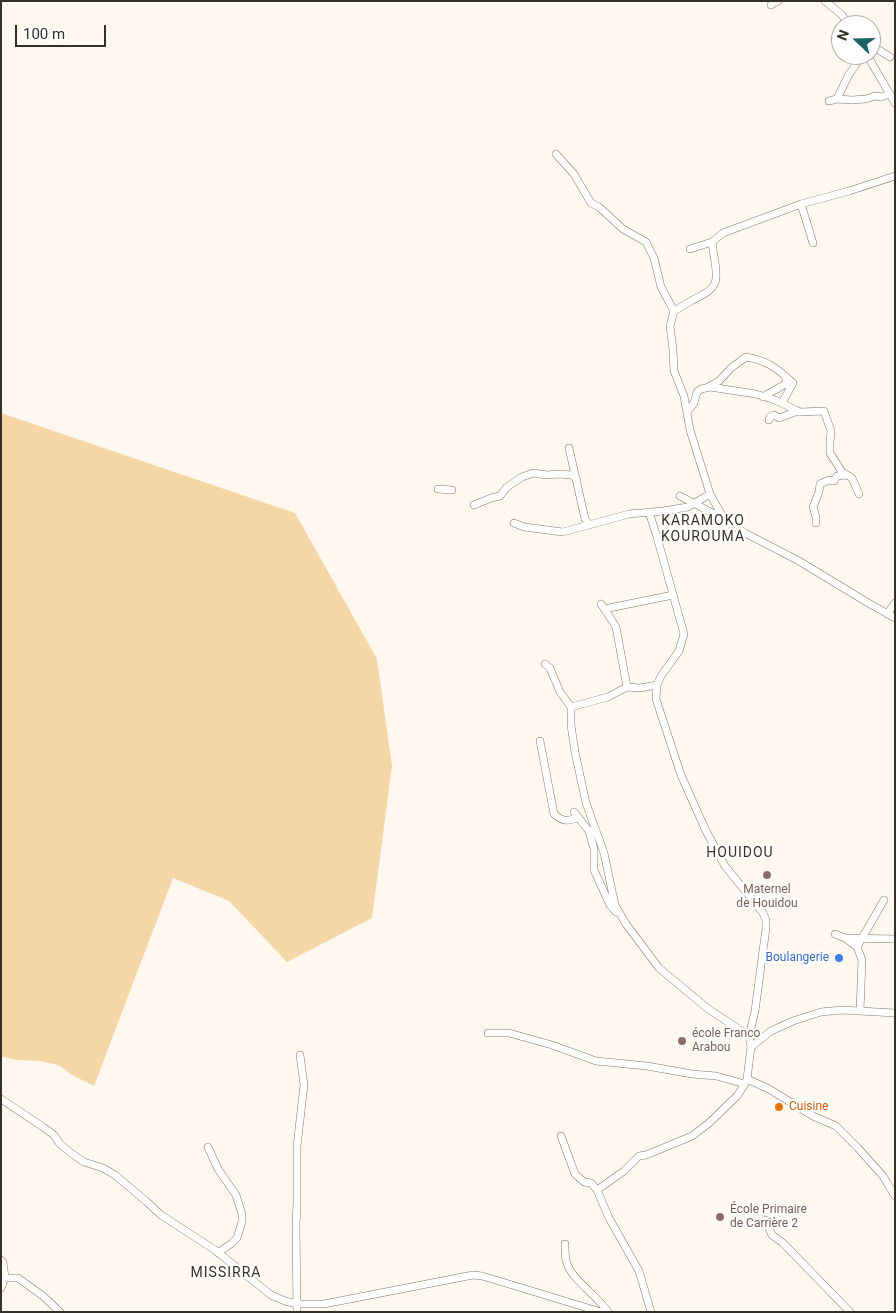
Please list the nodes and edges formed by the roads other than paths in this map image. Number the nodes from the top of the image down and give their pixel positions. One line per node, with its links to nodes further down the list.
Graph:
1 (825, 1): 2 (street)
2 (842, 15)
3 (881, 51): 4 (street)
4 (890, 57)
5 (855, 65): 7 (street)
6 (873, 65): 8 (street)
7 (837, 99): 8 (street); 9 (street)
8 (893, 99)
9 (829, 101)
10 (556, 154): 16 (street)
11 (895, 176): 12 (street)
12 (801, 204): 13 (street); 14 (street)
13 (712, 242): 15 (street); 16 (street)
14 (813, 243)
15 (690, 250)
16 (674, 312): 22 (street)
17 (784, 374): 18 (street); 19 (street); 20 (street)
18 (707, 388): 19 (street); 22 (street)
19 (763, 396): 20 (street)
20 (782, 403): 21 (street)
21 (798, 410): 23 (street); 25 (street)
22 (687, 412): 29 (street)
23 (769, 420)
24 (570, 448): 26 (street)
25 (847, 475): 30 (street); 37 (street)
26 (577, 480): 32 (street); 38 (street)
27 (438, 489): 28 (street)
28 (452, 490)
29 (710, 494): 33 (street); 35 (street)
30 (860, 494)
31 (680, 496): 33 (street)
32 (474, 504)
33 (694, 504): 34 (street); 35 (street)
34 (648, 512): 38 (street); 39 (street)
35 (724, 519): 43 (street)
36 (514, 523): 38 (street)
37 (816, 523)
38 (590, 525)
39 (673, 595): 42 (street); 46 (street)
40 (895, 603): 43 (street)
41 (601, 604): 47 (street)
42 (609, 608)
43 (887, 614): 44 (street)
44 (895, 618)
45 (545, 664): 48 (street)
46 (657, 685): 47 (street); 60 (street)
47 (627, 687): 48 (street)
48 (572, 707): 51 (street)
49 (540, 741): 51 (street)
50 (884, 900): 54 (street)
51 (625, 922): 60 (street)
52 (835, 934): 53 (street)
53 (845, 938): 54 (street); 56 (street)
54 (862, 938): 55 (street); 56 (street)
55 (895, 939)
56 (856, 947): 57 (street)
57 (860, 1011): 58 (street); 61 (street)
58 (895, 1014)
59 (488, 1033): 63 (street)
60 (749, 1036): 61 (street)
61 (751, 1047): 63 (street)
62 (300, 1055): 75 (street)
63 (746, 1082): 67 (street); 68 (street)
64 (1, 1099): 71 (street)
65 (561, 1136): 67 (street)
66 (208, 1147): 71 (street)
67 (597, 1190): 79 (street)
68 (895, 1196)
69 (764, 1220): 80 (street)
70 (565, 1244): 78 (street)
71 (218, 1253): 75 (street)
72 (1, 1260): 73 (street)
73 (5, 1278): 74 (street); 76 (street)
74 (1, 1288)
75 (297, 1308): 77 (street)
76 (60, 1312)
77 (601, 1312)
78 (608, 1312)
79 (651, 1312)
80 (850, 1312)

